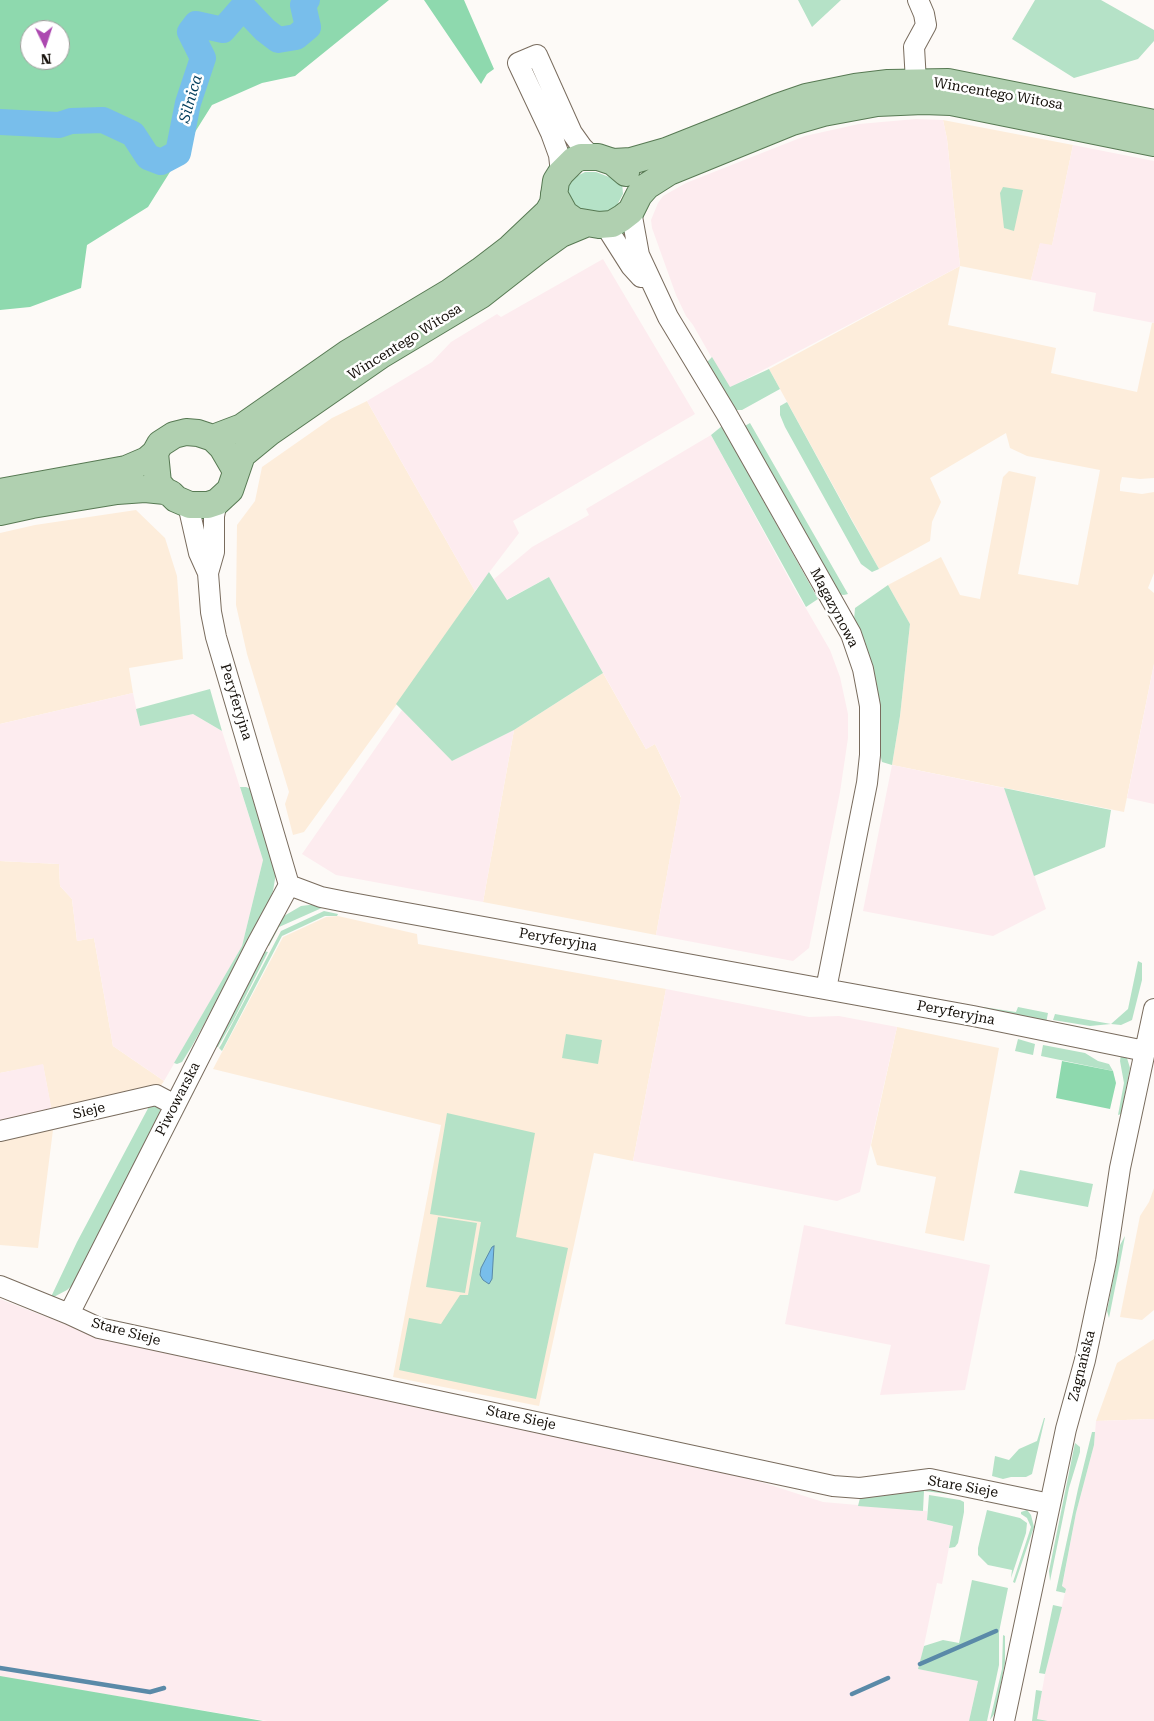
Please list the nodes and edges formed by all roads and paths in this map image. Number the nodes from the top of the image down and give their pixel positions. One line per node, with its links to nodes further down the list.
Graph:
1 (918, 0): 2 (street)
2 (916, 82): 3 (main road, Wincentego Witosa); 5 (main road, Wincentego Witosa)
3 (1154, 123)
4 (1154, 143): 7 (main road, Wincentego Witosa)
5 (602, 159): 6 (main road); 6 (street); 7 (main road)
6 (557, 184): 8 (main road); 10 (main road, Wincentego Witosa)
7 (632, 206): 8 (main road); 9 (street, Magazynowa)
8 (595, 225): 9 (street, Magazynowa); 12 (main road, Wincentego Witosa)
9 (656, 293): 19 (street, Magazynowa)
10 (213, 438): 11 (main road); 12 (main road)
11 (155, 453): 13 (main road); 14 (main road)
12 (236, 471): 15 (main road)
13 (0, 492)
14 (175, 497): 15 (main road); 16 (main road); 17 (street, Peryferyjna)
15 (217, 502): 17 (street, Peryferyjna)
16 (0, 512)
17 (208, 573): 18 (street, Peryferyjna)
18 (289, 885): 19 (street, Peryferyjna); 22 (street, Piwowarska)
19 (826, 989): 21 (street, Peryferyjna)
20 (1154, 1009): 21 (street, Zagnańska)
21 (1145, 1051): 26 (street, Zagnańska)
22 (175, 1105): 23 (street, Sieje); 25 (street, Piwowarska)
23 (0, 1131)
24 (0, 1286): 25 (street, Stare Sieje)
25 (69, 1314): 26 (street, Stare Sieje)
26 (1050, 1504): 27 (street, Zagnańska)
27 (1004, 1721)

